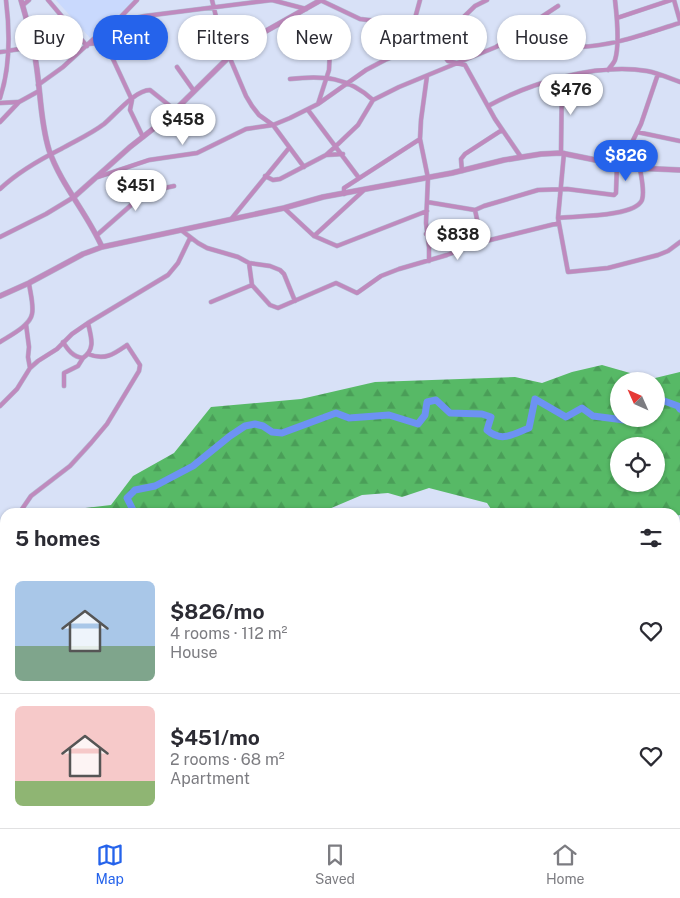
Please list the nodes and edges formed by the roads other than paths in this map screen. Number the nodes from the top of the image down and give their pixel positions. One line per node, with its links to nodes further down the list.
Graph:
1 (6, 0): 36 (street)
2 (29, 0): 12 (street)
3 (48, 0): 18 (street)
4 (137, 0): 19 (street)
5 (212, 0): 15 (street)
6 (320, 0): 16 (street); 25 (street)
7 (420, 0): 22 (street)
8 (478, 0): 13 (street)
9 (487, 0): 13 (street)
10 (615, 0): 24 (street)
11 (672, 0): 24 (street); 26 (street)
12 (22, 2): 17 (street)
13 (475, 6): 23 (street)
14 (558, 6): 33 (street)
15 (214, 7): 16 (street); 20 (street); 21 (street)
16 (306, 9): 27 (street)
17 (25, 15)
18 (61, 15)
19 (123, 15)
20 (153, 15)
21 (216, 15)
22 (415, 15)
23 (466, 15)
24 (617, 18): 30 (street)
25 (361, 19)
26 (680, 22): 30 (street)
27 (267, 31)
28 (83, 40): 32 (street)
29 (93, 40): 32 (street)
30 (617, 42): 33 (street); 46 (street)
31 (93, 44): 32 (street)
32 (88, 45): 34 (street)
33 (496, 47): 47 (street)
34 (83, 49)
35 (15, 50): 36 (street)
36 (8, 51): 37 (street); 60 (street)
37 (0, 52)
38 (35, 60): 58 (street)
39 (70, 60): 58 (street)
40 (113, 60): 61 (street)
41 (226, 60): 59 (street)
42 (234, 60): 70 (street)
43 (329, 60): 53 (street)
44 (385, 60): 57 (street)
45 (446, 60): 47 (street)
46 (615, 61): 49 (street); 50 (street)
47 (460, 63): 52 (street); 66 (street)
48 (178, 66): 59 (street)
49 (608, 70): 50 (street); 54 (street)
50 (624, 70): 51 (street)
51 (658, 74): 56 (street); 72 (street)
52 (427, 76): 62 (street); 74 (street)
53 (327, 78): 55 (street); 57 (street); 65 (street)
54 (562, 78): 66 (street); 78 (street)
55 (290, 79)
56 (680, 82)
57 (349, 83): 62 (street); 65 (street)
58 (38, 88): 63 (street); 79 (street)
59 (194, 91): 67 (street)
60 (0, 98)
61 (132, 100): 67 (street); 73 (street); 79 (street)
62 (373, 100): 76 (street)
63 (19, 102): 64 (street); 69 (street)
64 (0, 103)
65 (318, 104): 68 (street)
66 (488, 106): 71 (street)
67 (175, 110): 73 (street)
68 (308, 110): 70 (street); 76 (street)
69 (1, 120)
70 (273, 125): 77 (street); 89 (street)
71 (502, 130): 82 (street); 86 (street)
72 (637, 132): 75 (street); 83 (street)
73 (143, 137): 89 (street)
74 (420, 139): 90 (street); 91 (street)
75 (680, 141)
76 (336, 146): 80 (street); 81 (street)
77 (289, 148): 84 (street); 88 (street)
78 (562, 153): 82 (street); 83 (street); 94 (street)
79 (51, 154): 93 (street); 97 (street)
80 (342, 154): 81 (street); 90 (street)
81 (326, 155): 84 (street)
82 (521, 157): 86 (street)
83 (619, 164): 85 (street); 94 (street)
84 (304, 166): 88 (street)
85 (640, 168): 87 (street); 103 (street)
86 (462, 170): 91 (street)
87 (680, 170)
88 (265, 176): 102 (street)
89 (96, 178): 97 (street)
90 (359, 178): 96 (street)
91 (428, 178): 95 (street); 98 (street)
92 (174, 186): 108 (street)
93 (0, 189)
94 (560, 189): 100 (street); 103 (street)
95 (363, 191): 96 (street); 109 (street)
96 (344, 194): 99 (street)
97 (74, 197): 108 (street); 110 (street)
98 (427, 202): 100 (street); 101 (street)
99 (284, 208): 102 (street); 109 (street)
100 (475, 210): 112 (street)
101 (426, 211): 107 (street); 109 (street)
102 (232, 218): 105 (street)
103 (558, 218): 104 (street)
104 (559, 223): 112 (street); 113 (street)
105 (181, 230): 111 (street); 114 (street)
106 (452, 230): 107 (street)
107 (426, 234): 115 (street)
108 (97, 235): 114 (street)
109 (314, 236)
110 (0, 237)
111 (190, 238): 116 (street); 122 (street)
112 (482, 242): 115 (street)
113 (680, 242)
114 (102, 247): 117 (street)
115 (429, 261): 120 (street)
116 (249, 263): 118 (street); 120 (street)
117 (29, 283): 119 (street); 123 (street)
118 (252, 285): 120 (street); 121 (street)
119 (0, 296)
120 (295, 301)
121 (211, 302)
122 (88, 323): 125 (street); 126 (street)
123 (26, 324): 124 (street); 128 (street)
124 (0, 342)
125 (63, 342): 127 (street); 128 (street)
126 (88, 354): 127 (street); 131 (street)
127 (83, 358): 129 (street)
128 (30, 368): 130 (street)
129 (64, 386)
130 (0, 406)
131 (23, 508)

